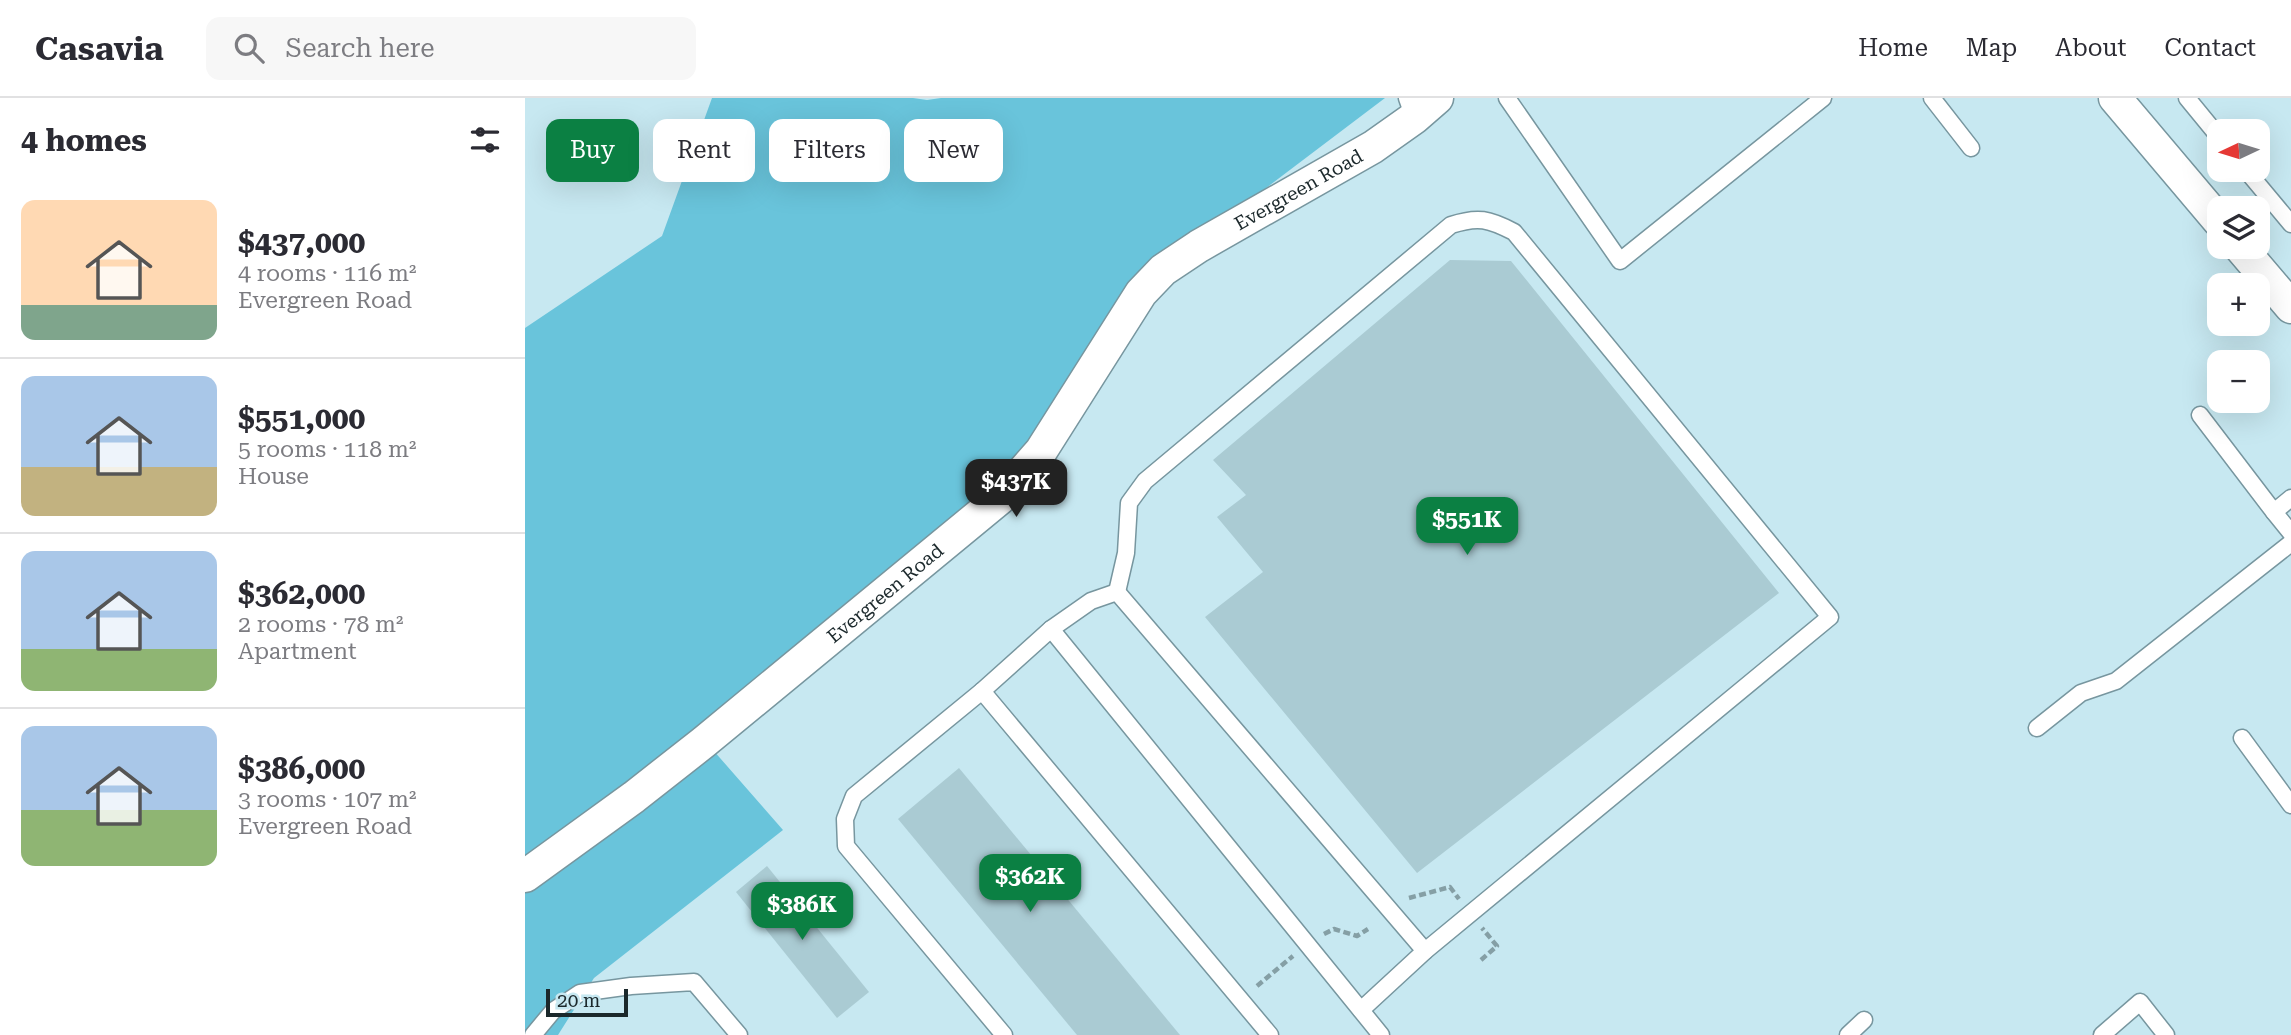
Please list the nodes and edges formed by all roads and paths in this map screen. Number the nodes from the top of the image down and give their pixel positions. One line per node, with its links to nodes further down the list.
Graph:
1 (1823, 98): 5 (lane)
2 (1932, 98): 8 (lane)
3 (2115, 98): 10 (street)
4 (2187, 98): 7 (lane)
5 (1515, 101)
6 (1419, 105): 25 (street, Evergreen Road)
7 (2207, 122)
8 (1971, 148)
9 (2256, 182): 11 (lane)
10 (2207, 207)
11 (2291, 224)
12 (2250, 259): 13 (street)
13 (2291, 307)
14 (2200, 415): 16 (lane)
15 (2291, 498): 16 (lane)
16 (2274, 512): 17 (lane)
17 (2291, 533)
18 (2291, 543): 22 (lane)
19 (1117, 592): 20 (lane); 30 (lane); 30 (lane)
20 (1051, 629): 21 (lane); 33 (lane)
21 (982, 691): 37 (lane); 38 (lane)
22 (2038, 728)
23 (2242, 738): 24 (lane)
24 (2291, 805)
25 (525, 876)
26 (1450, 887): 27 (path)
27 (1409, 898)
28 (1369, 929): 29 (path)
29 (1322, 935)
30 (1425, 951): 33 (lane)
31 (1294, 955): 32 (path)
32 (1255, 987)
33 (1361, 1010): 39 (lane)
34 (1864, 1020): 40 (lane)
35 (533, 1035): 36 (lane)
36 (739, 1035)
37 (1004, 1035)
38 (1270, 1035)
39 (1381, 1035)
40 (1848, 1035)
41 (2102, 1035): 42 (lane)
42 (2167, 1035)

